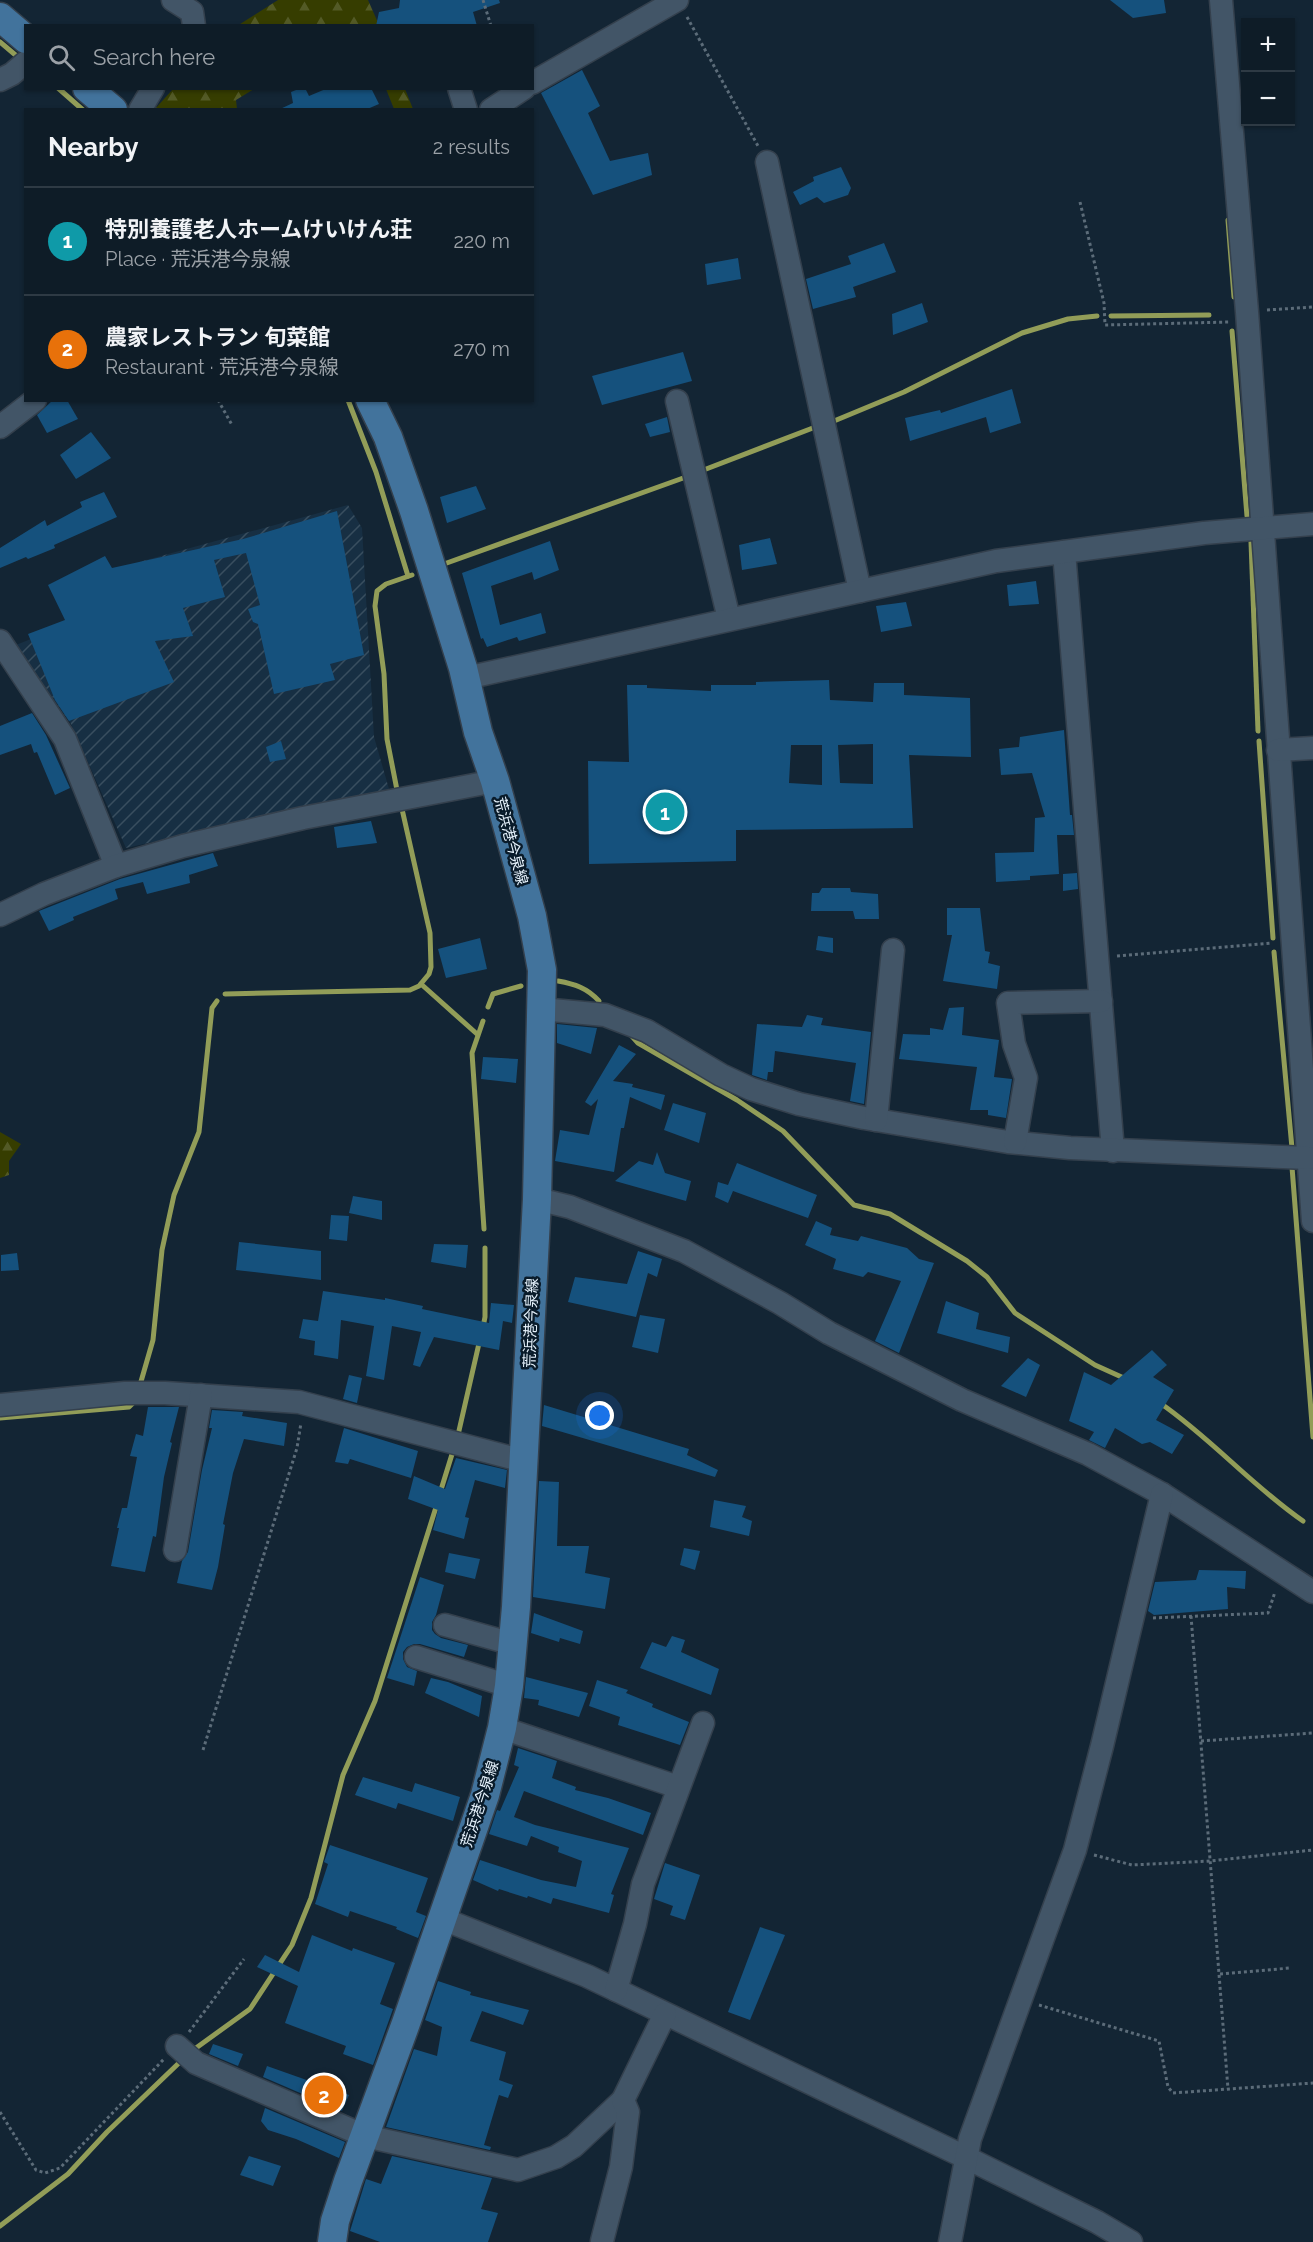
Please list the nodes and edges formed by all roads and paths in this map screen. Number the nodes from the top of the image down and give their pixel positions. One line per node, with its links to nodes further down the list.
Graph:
1 (173, 0): 6 (street)
2 (483, 0): 7 (path)
3 (1221, 0): 23 (street)
4 (680, 5): 11 (street); 20 (path)
5 (0, 17): 8 (main road)
6 (194, 24)
7 (490, 24)
8 (24, 37)
9 (24, 64): 10 (street)
10 (0, 80)
11 (534, 82)
12 (89, 90): 16 (main road)
13 (152, 90): 17 (street)
14 (460, 90): 18 (street)
15 (521, 90): 19 (street)
16 (111, 108)
17 (141, 108)
18 (465, 108)
19 (494, 108)
20 (767, 162): 33 (street)
21 (1080, 202): 23 (path)
22 (1313, 307): 23 (path)
23 (1247, 317): 31 (street)
24 (677, 400): 34 (street)
25 (32, 402): 29 (street)
26 (219, 402): 28 (path)
27 (371, 402): 36 (main road, 荒浜港今泉線)
28 (232, 425)
29 (0, 427)
30 (1313, 524): 31 (street)
31 (1263, 528): 32 (street); 38 (street)
32 (1064, 552): 33 (street); 44 (street)
33 (860, 591): 34 (street)
34 (729, 619): 36 (street)
35 (0, 641): 40 (street)
36 (466, 678): 39 (main road, 荒浜港今泉線)
37 (1313, 748): 38 (street)
38 (1278, 750): 42 (street)
39 (495, 781): 40 (street); 46 (main road, 荒浜港今泉線)
40 (116, 866): 41 (street)
41 (0, 915)
42 (1292, 942): 44 (path); 49 (street)
43 (893, 950): 47 (street)
44 (1097, 957): 45 (street)
45 (1101, 1001): 48 (street); 50 (street)
46 (541, 1009): 47 (street); 51 (main road, 荒浜港今泉線)
47 (876, 1120): 48 (street)
48 (1015, 1142): 50 (street)
49 (1309, 1146): 50 (street); 52 (street)
50 (1113, 1151)
51 (537, 1199): 56 (main road, 荒浜港今泉線); 57 (street)
52 (1313, 1221)
53 (201, 1395): 54 (street); 55 (street); 58 (street)
54 (305, 1404): 56 (street); 71 (path)
55 (0, 1405)
56 (524, 1461): 64 (main road, 荒浜港今泉線)
57 (1162, 1494): 59 (street); 62 (street)
58 (175, 1550)
59 (1281, 1573): 60 (street); 61 (path)
60 (1313, 1592)
61 (1191, 1616): 62 (path); 70 (path)
62 (1133, 1618): 73 (street)
63 (445, 1625): 64 (street)
64 (513, 1644): 66 (main road, 荒浜港今泉線)
65 (416, 1657): 66 (street)
66 (509, 1686): 68 (main road, 荒浜港今泉線)
67 (703, 1722): 72 (street)
68 (502, 1728): 72 (street); 76 (main road, 荒浜港今泉線)
69 (1313, 1733): 70 (path)
70 (1201, 1740): 75 (path)
71 (203, 1750)
72 (678, 1787): 80 (street)
73 (1075, 1850): 75 (path); 81 (street)
74 (1313, 1850): 75 (path)
75 (1210, 1861): 79 (path)
76 (442, 1919): 80 (street); 88 (main road, 荒浜港今泉線)
77 (244, 1959): 83 (path)
78 (1290, 1968): 79 (path)
79 (1219, 1974): 85 (path)
80 (616, 1990): 82 (street)
81 (1020, 1999): 85 (path); 89 (street)
82 (665, 2014): 86 (street); 89 (street)
83 (177, 2046): 87 (path); 88 (street)
84 (1313, 2083): 85 (path)
85 (1228, 2089)
86 (623, 2100): 88 (street); 90 (street)
87 (0, 2112)
88 (365, 2136): 91 (main road, 荒浜港今泉線)
89 (967, 2158): 92 (street); 93 (street)
90 (602, 2241)
91 (332, 2242)
92 (950, 2242)
93 (1131, 2242)

